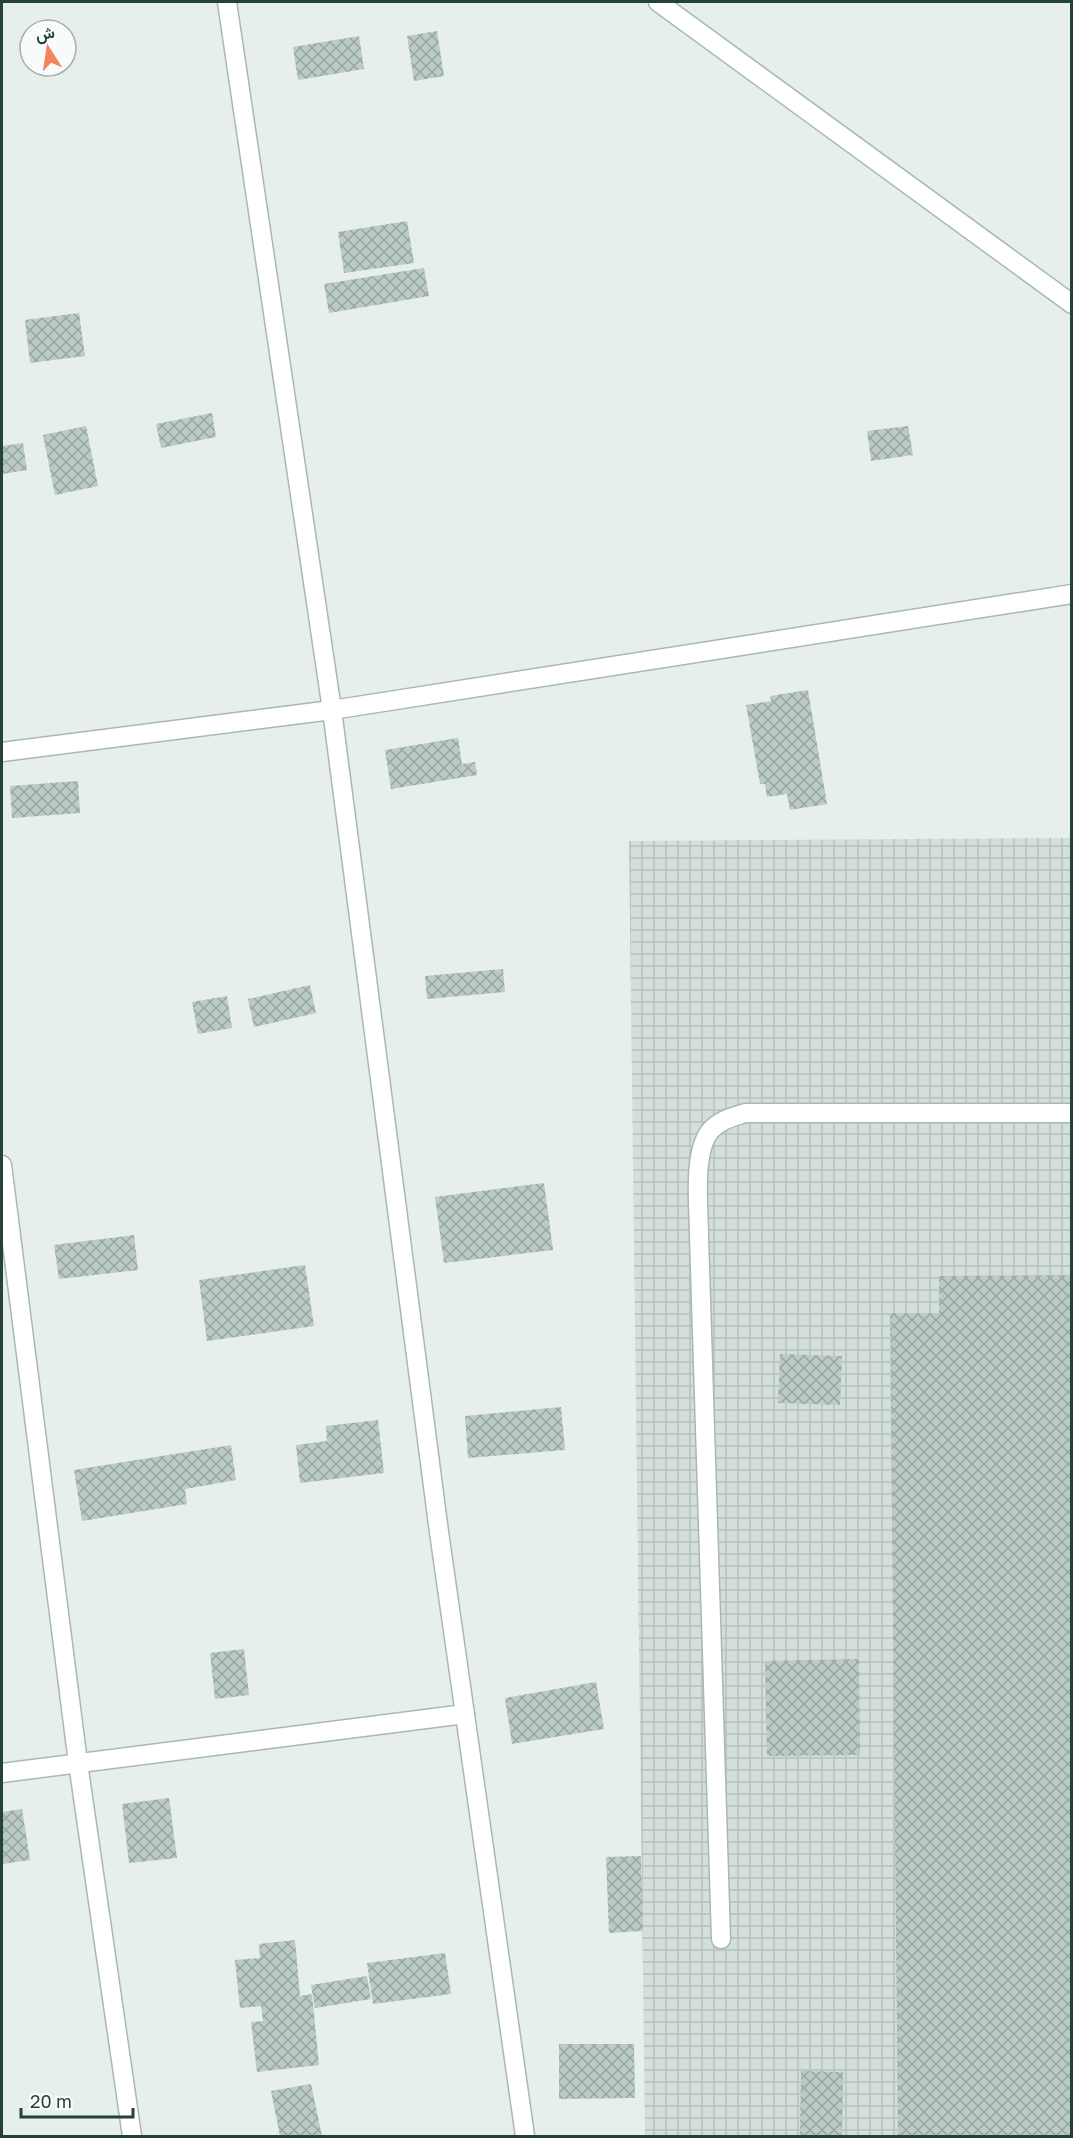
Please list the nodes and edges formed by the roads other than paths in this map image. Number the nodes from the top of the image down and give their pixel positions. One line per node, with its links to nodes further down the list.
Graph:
1 (227, 2): 5 (street)
2 (658, 2): 3 (street)
3 (1071, 304)
4 (1071, 594): 5 (street)
5 (332, 710): 6 (street); 9 (street)
6 (2, 752)
7 (1071, 1113): 12 (street)
8 (2, 1165): 10 (street)
9 (465, 1714): 10 (street); 14 (street)
10 (78, 1763): 11 (street); 13 (street)
11 (2, 1773)
12 (721, 1939)
13 (132, 2136)
14 (525, 2136)

